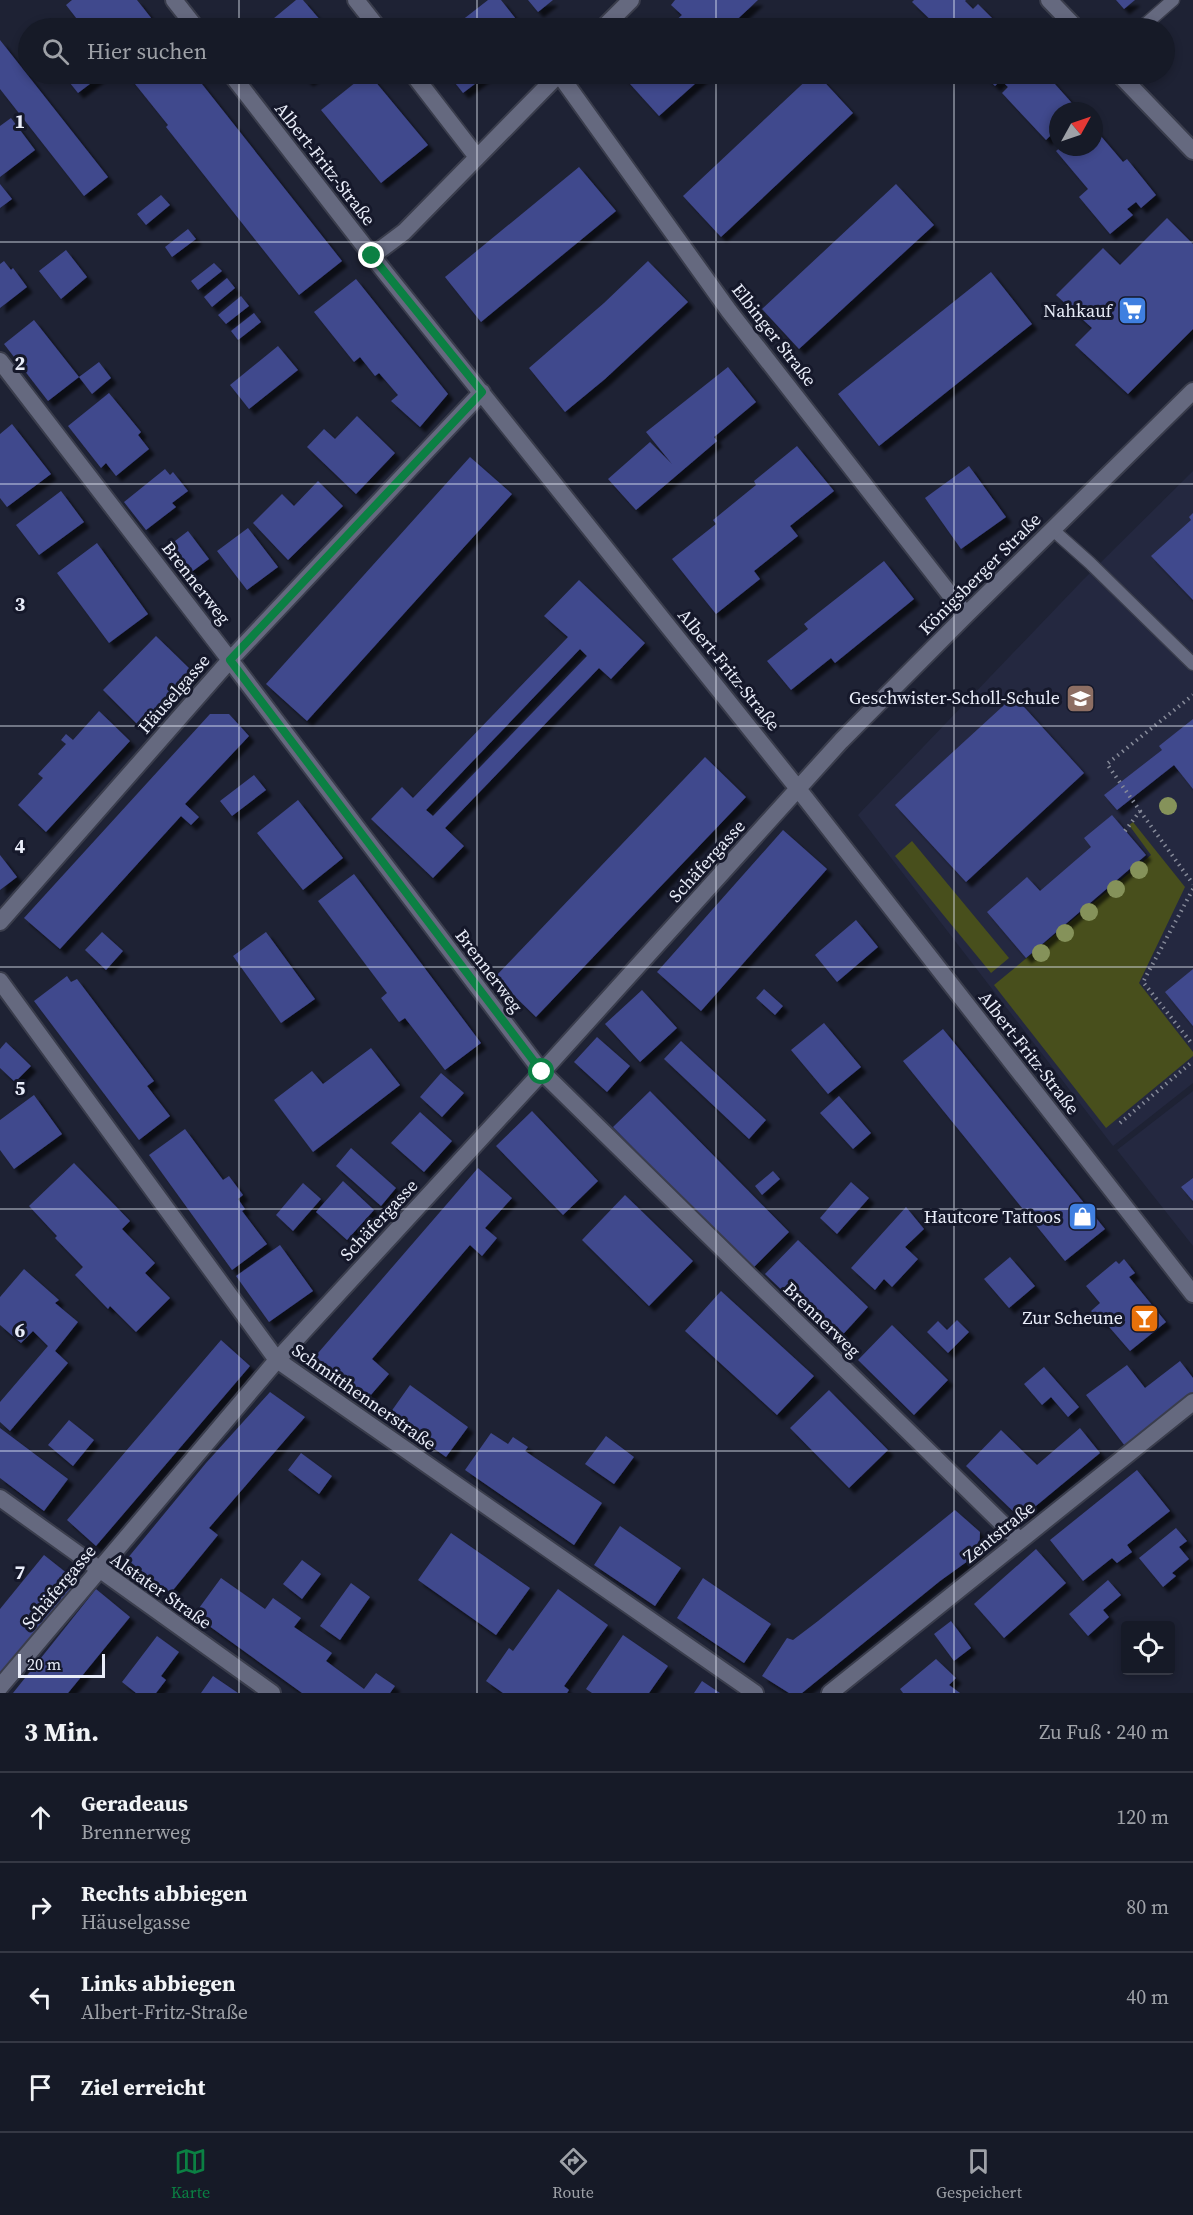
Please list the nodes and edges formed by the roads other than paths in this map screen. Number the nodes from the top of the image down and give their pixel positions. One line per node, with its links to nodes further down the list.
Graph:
1 (174, 0): 6 (street)
2 (356, 0): 7 (street)
3 (631, 0): 8 (street)
4 (1049, 0): 9 (street)
5 (1173, 0): 10 (lane)
6 (188, 18)
7 (370, 18)
8 (613, 18)
9 (1066, 18)
10 (1153, 18)
11 (239, 84): 18 (street, Albert-Fritz-Straße)
12 (421, 84): 17 (street)
13 (549, 84): 17 (street)
14 (566, 84): 23 (street, Elbinger Straße)
15 (1129, 84): 16 (street)
16 (1193, 151)
17 (477, 157): 18 (street)
18 (372, 256): 21 (street, Albert-Fritz-Straße)
19 (0, 361): 24 (street, Brennerweg)
20 (1193, 391): 22 (street, Königsberger Straße)
21 (482, 392): 24 (street, Häuselgasse); 26 (street, Albert-Fritz-Straße)
22 (1053, 530): 23 (street, Königsberger Straße); 25 (lane)
23 (966, 615): 26 (street, Königsberger Straße)
24 (230, 660): 27 (street, Häuselgasse); 29 (street, Brennerweg)
25 (1193, 664)
26 (799, 790): 29 (street, Schäfergasse); 30 (street, Albert-Fritz-Straße)
27 (0, 922)
28 (0, 981): 31 (street, Schmitthennerstraße)
29 (542, 1072): 31 (street, Schäfergasse); 34 (street, Brennerweg)
30 (1193, 1294)
31 (277, 1360): 35 (street, Schäfergasse); 38 (street, Schmitthennerstraße)
32 (1193, 1402): 34 (street, Zentstraße)
33 (0, 1498): 35 (street, Alstater Straße)
34 (1019, 1540): 39 (street, Zentstraße)
35 (99, 1570): 36 (street, Schäfergasse); 37 (street, Alstater Straße)
36 (0, 1687)
37 (272, 1693)
38 (755, 1693)
39 (830, 1693)

